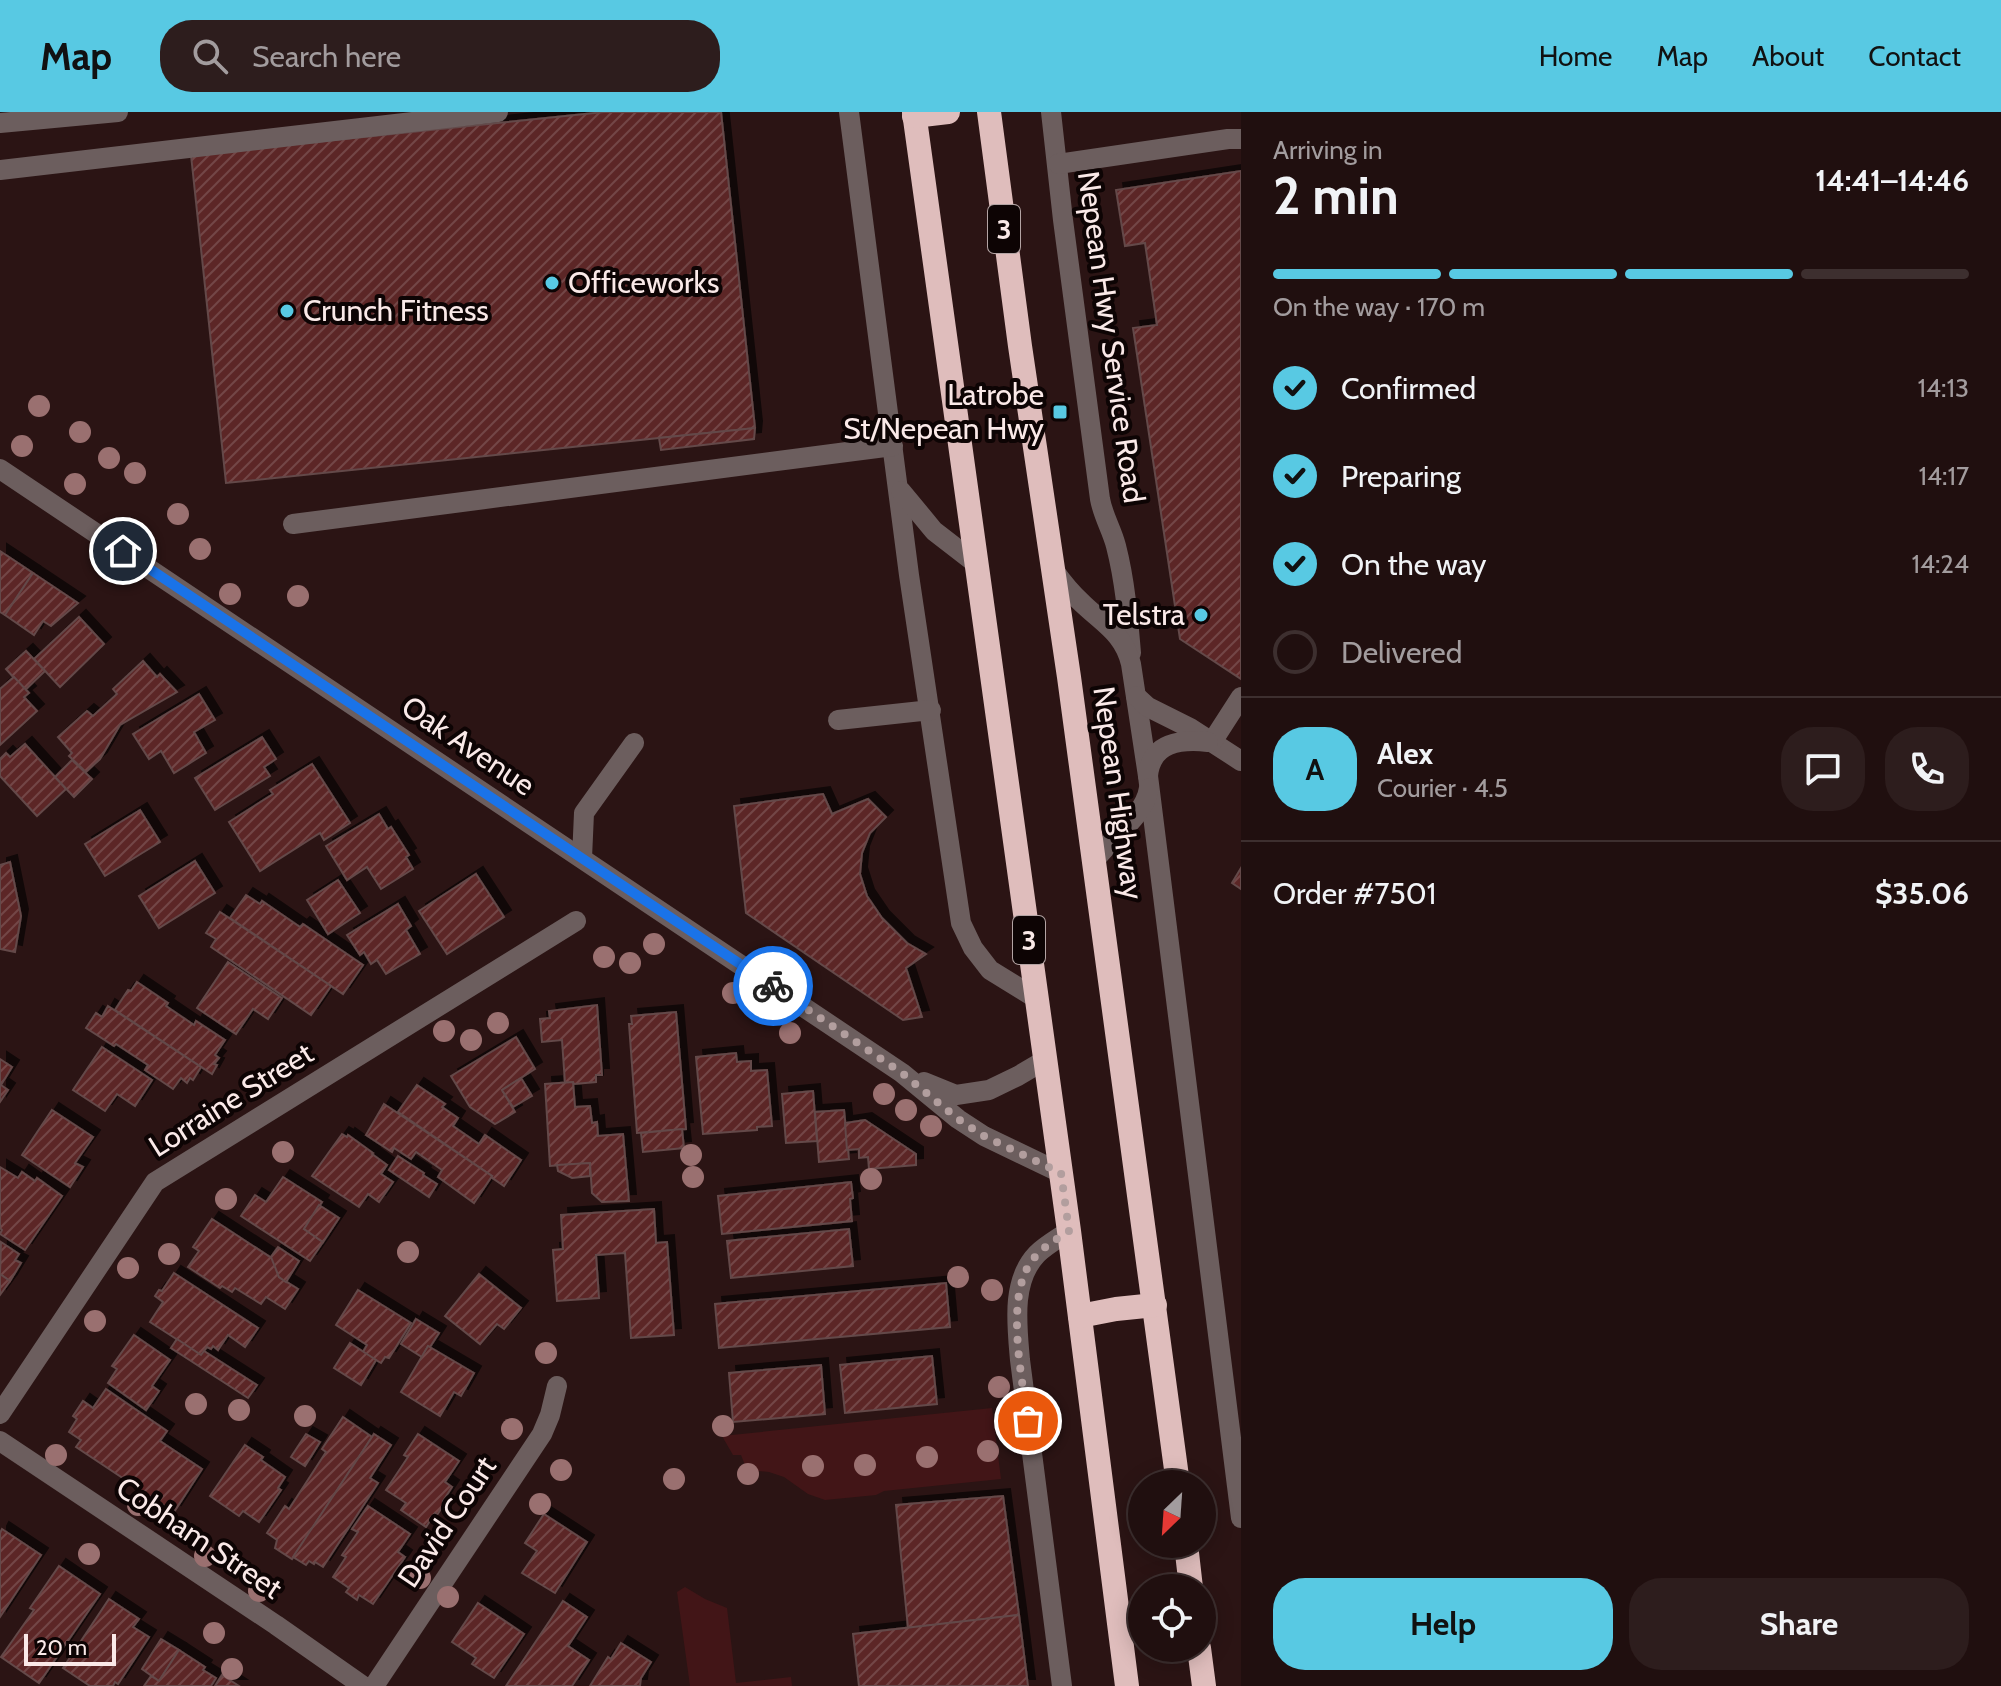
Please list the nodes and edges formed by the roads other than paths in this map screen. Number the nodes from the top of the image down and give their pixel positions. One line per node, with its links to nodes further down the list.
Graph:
1 (118, 112): 8 (street)
2 (498, 112): 11 (street)
3 (849, 112): 12 (street)
4 (948, 112): 7 (highway)
5 (989, 112): 17 (highway, Nepean Highway / 3)
6 (1051, 112): 10 (street, Nepean Hwy Service Road)
7 (914, 114): 16 (highway, 3)
8 (0, 123)
9 (1241, 139): 10 (street)
10 (1058, 164): 18 (street, Nepean Hwy Service Road)
11 (0, 170)
12 (893, 446): 14 (street); 15 (street)
13 (0, 469): 27 (street, Oak Avenue)
14 (899, 489): 16 (street); 21 (street)
15 (293, 524)
16 (978, 565): 30 (highway, 3)
17 (1053, 569): 18 (street); 28 (highway, Nepean Highway / 3)
18 (1131, 664): 19 (street)
19 (1136, 696): 23 (street); 26 (street)
20 (1241, 697): 23 (street)
21 (931, 710): 22 (street); 30 (street)
22 (838, 720)
23 (1212, 742): 25 (street); 26 (street)
24 (634, 743): 27 (street)
25 (1241, 761)
26 (1148, 782): 28 (street); 38 (street)
27 (582, 858): 32 (street, Oak Avenue)
28 (1094, 861): 35 (highway, Nepean Highway / 3)
29 (576, 921): 39 (street, Lorraine Street)
30 (1037, 999): 31 (highway, 3)
31 (1045, 1060): 32 (street, Oak Avenue); 33 (highway, 3)
32 (902, 1073): 33 (street, Oak Avenue)
33 (1061, 1173): 34 (highway, 3)
34 (1069, 1231): 36 (highway, 3); 46 (street)
35 (1155, 1305): 36 (highway); 41 (highway, Nepean Highway / 3)
36 (1080, 1316): 47 (highway, 3)
37 (557, 1386): 45 (street, David Court)
38 (1234, 1411): 42 (street)
39 (0, 1414)
40 (0, 1441): 44 (street, Cobham Street)
41 (1176, 1470)
42 (1241, 1518)
43 (1201, 1662): 48 (highway)
44 (363, 1686)
45 (374, 1686)
46 (1062, 1686)
47 (1127, 1686)
48 (1204, 1686)

